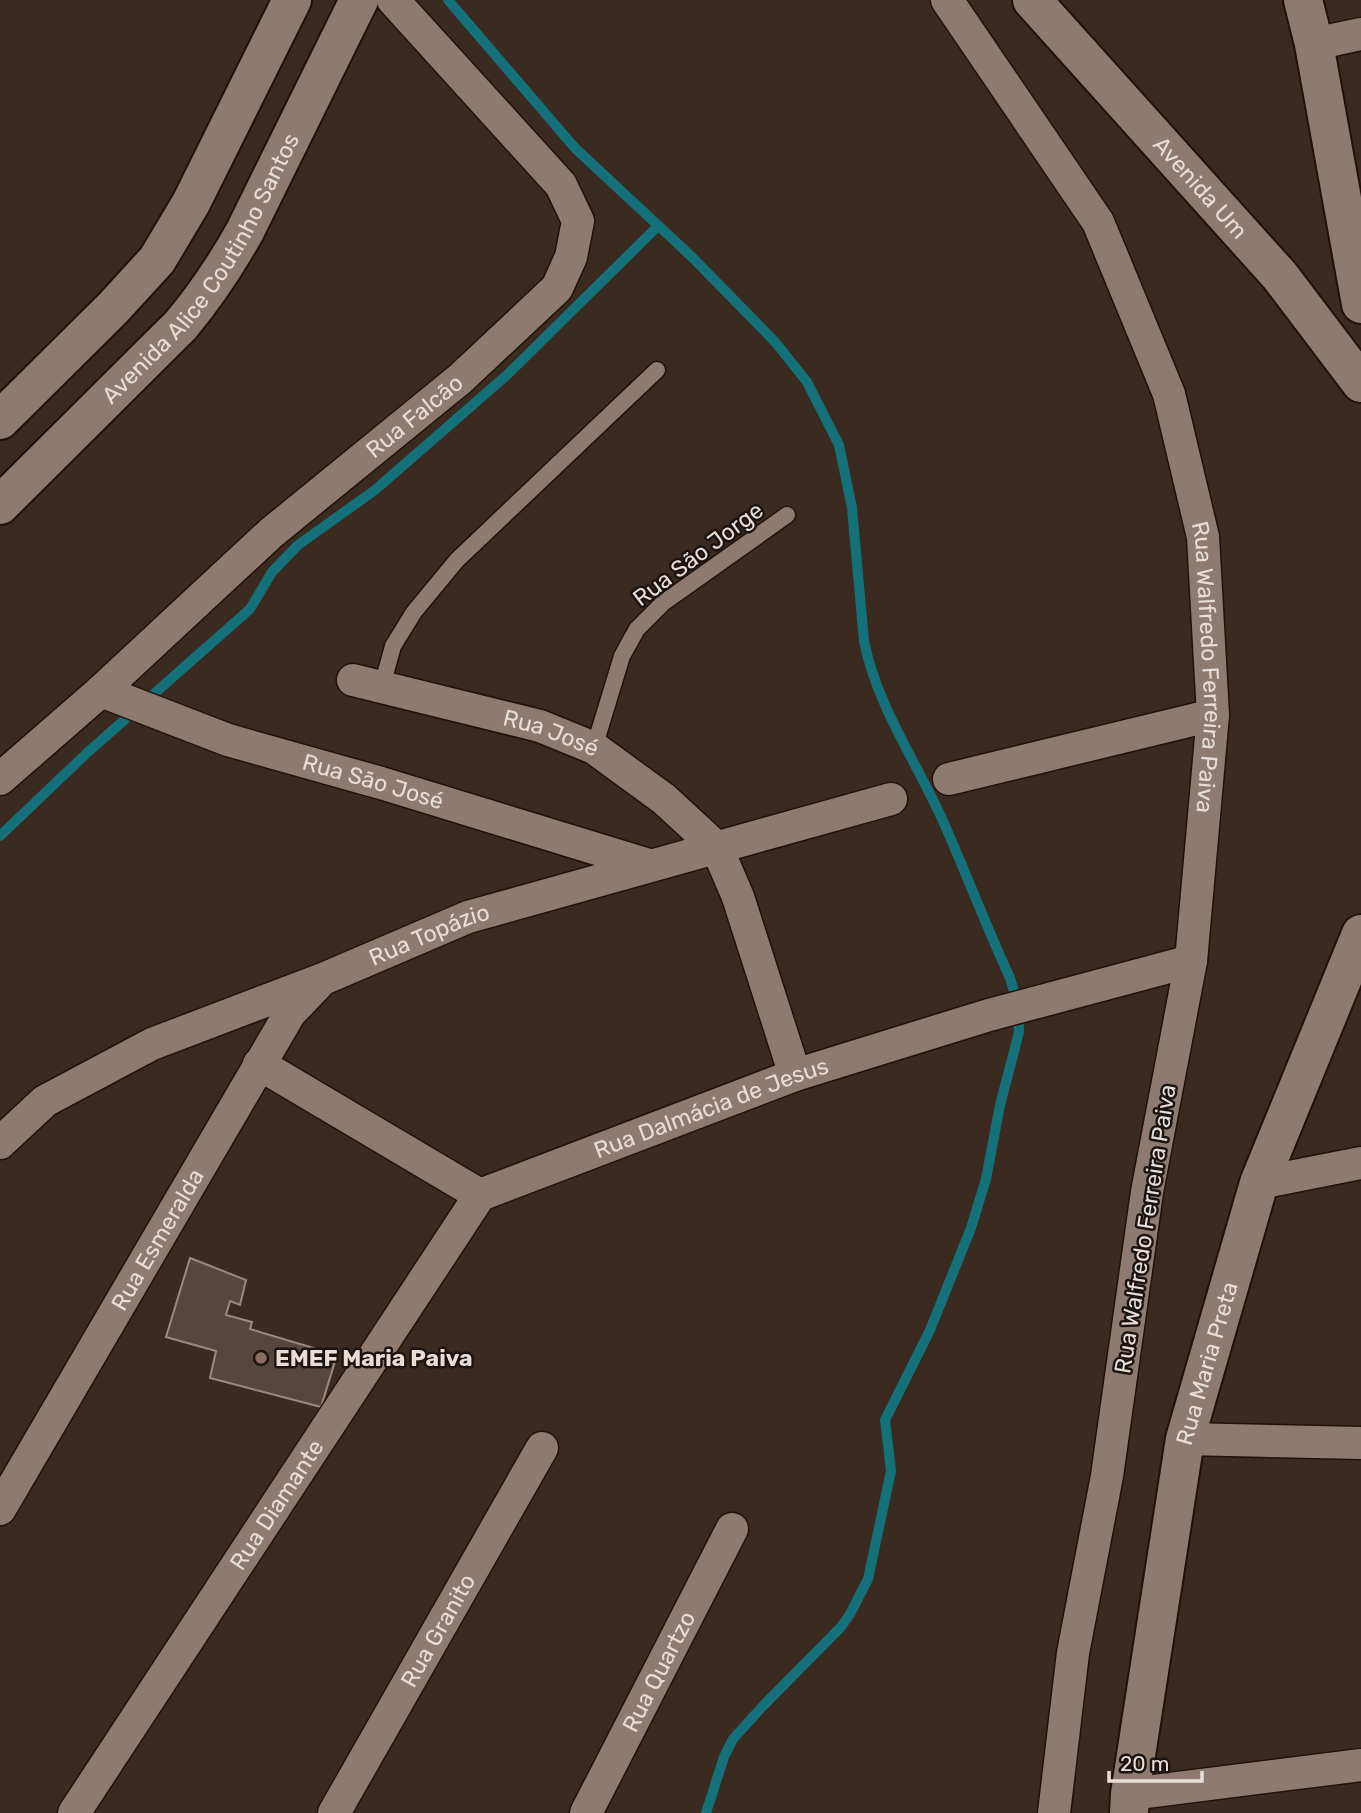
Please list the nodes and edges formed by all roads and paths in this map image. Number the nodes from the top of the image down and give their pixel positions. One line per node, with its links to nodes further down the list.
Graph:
1 (292, 0): 12 (street, Avenida Alice Coutinho Santos)
2 (359, 0): 13 (street, Avenida Alice Coutinho Santos)
3 (393, 0): 16 (street, Rua Falcão)
4 (947, 0): 17 (street, Rua Walfredo Ferreira Paiva)
5 (1032, 0): 11 (street, Avenida Um)
6 (1303, 0): 8 (street)
7 (1361, 34): 8 (street)
8 (1314, 44): 9 (street)
9 (1361, 304)
10 (657, 370): 15 (lane)
11 (1361, 383)
12 (0, 420)
13 (0, 505)
14 (788, 515): 18 (lane, Rua São Jorge)
15 (368, 683): 18 (street, Rua José)
16 (101, 691): 19 (street, Rua Falcão); 23 (street, Rua São José)
17 (1213, 715): 20 (street); 25 (street, Rua Walfredo Ferreira Paiva)
18 (594, 748): 22 (street, Rua José)
19 (0, 779)
20 (949, 779)
21 (891, 799): 22 (street, Rua Topázio)
22 (717, 848): 23 (street, Rua Topázio); 28 (street)
23 (649, 865): 26 (street, Rua Topázio)
24 (1361, 934): 31 (street, Rua Maria Preta)
25 (1191, 961): 28 (street, Rua Dalmácia de Jesus); 43 (street, Rua Walfredo Ferreira Paiva)
26 (323, 979): 27 (street, Rua Esmeralda); 29 (street, Rua Topázio)
27 (260, 1064): 32 (street); 36 (street, Rua Esmeralda)
28 (795, 1075): 32 (street, Rua Dalmácia de Jesus)
29 (0, 1143)
30 (1361, 1163): 31 (street)
31 (1259, 1183): 33 (street, Rua Maria Preta)
32 (480, 1195): 40 (street, Rua Diamante)
33 (1185, 1439): 34 (street); 39 (street, Rua Maria Preta)
34 (1361, 1443)
35 (542, 1448): 41 (street, Rua Granito)
36 (0, 1509)
37 (732, 1529): 42 (street, Rua Quartzo)
38 (1361, 1765): 39 (street)
39 (1130, 1803)
40 (74, 1813)
41 (334, 1813)
42 (586, 1813)
43 (1054, 1813)

